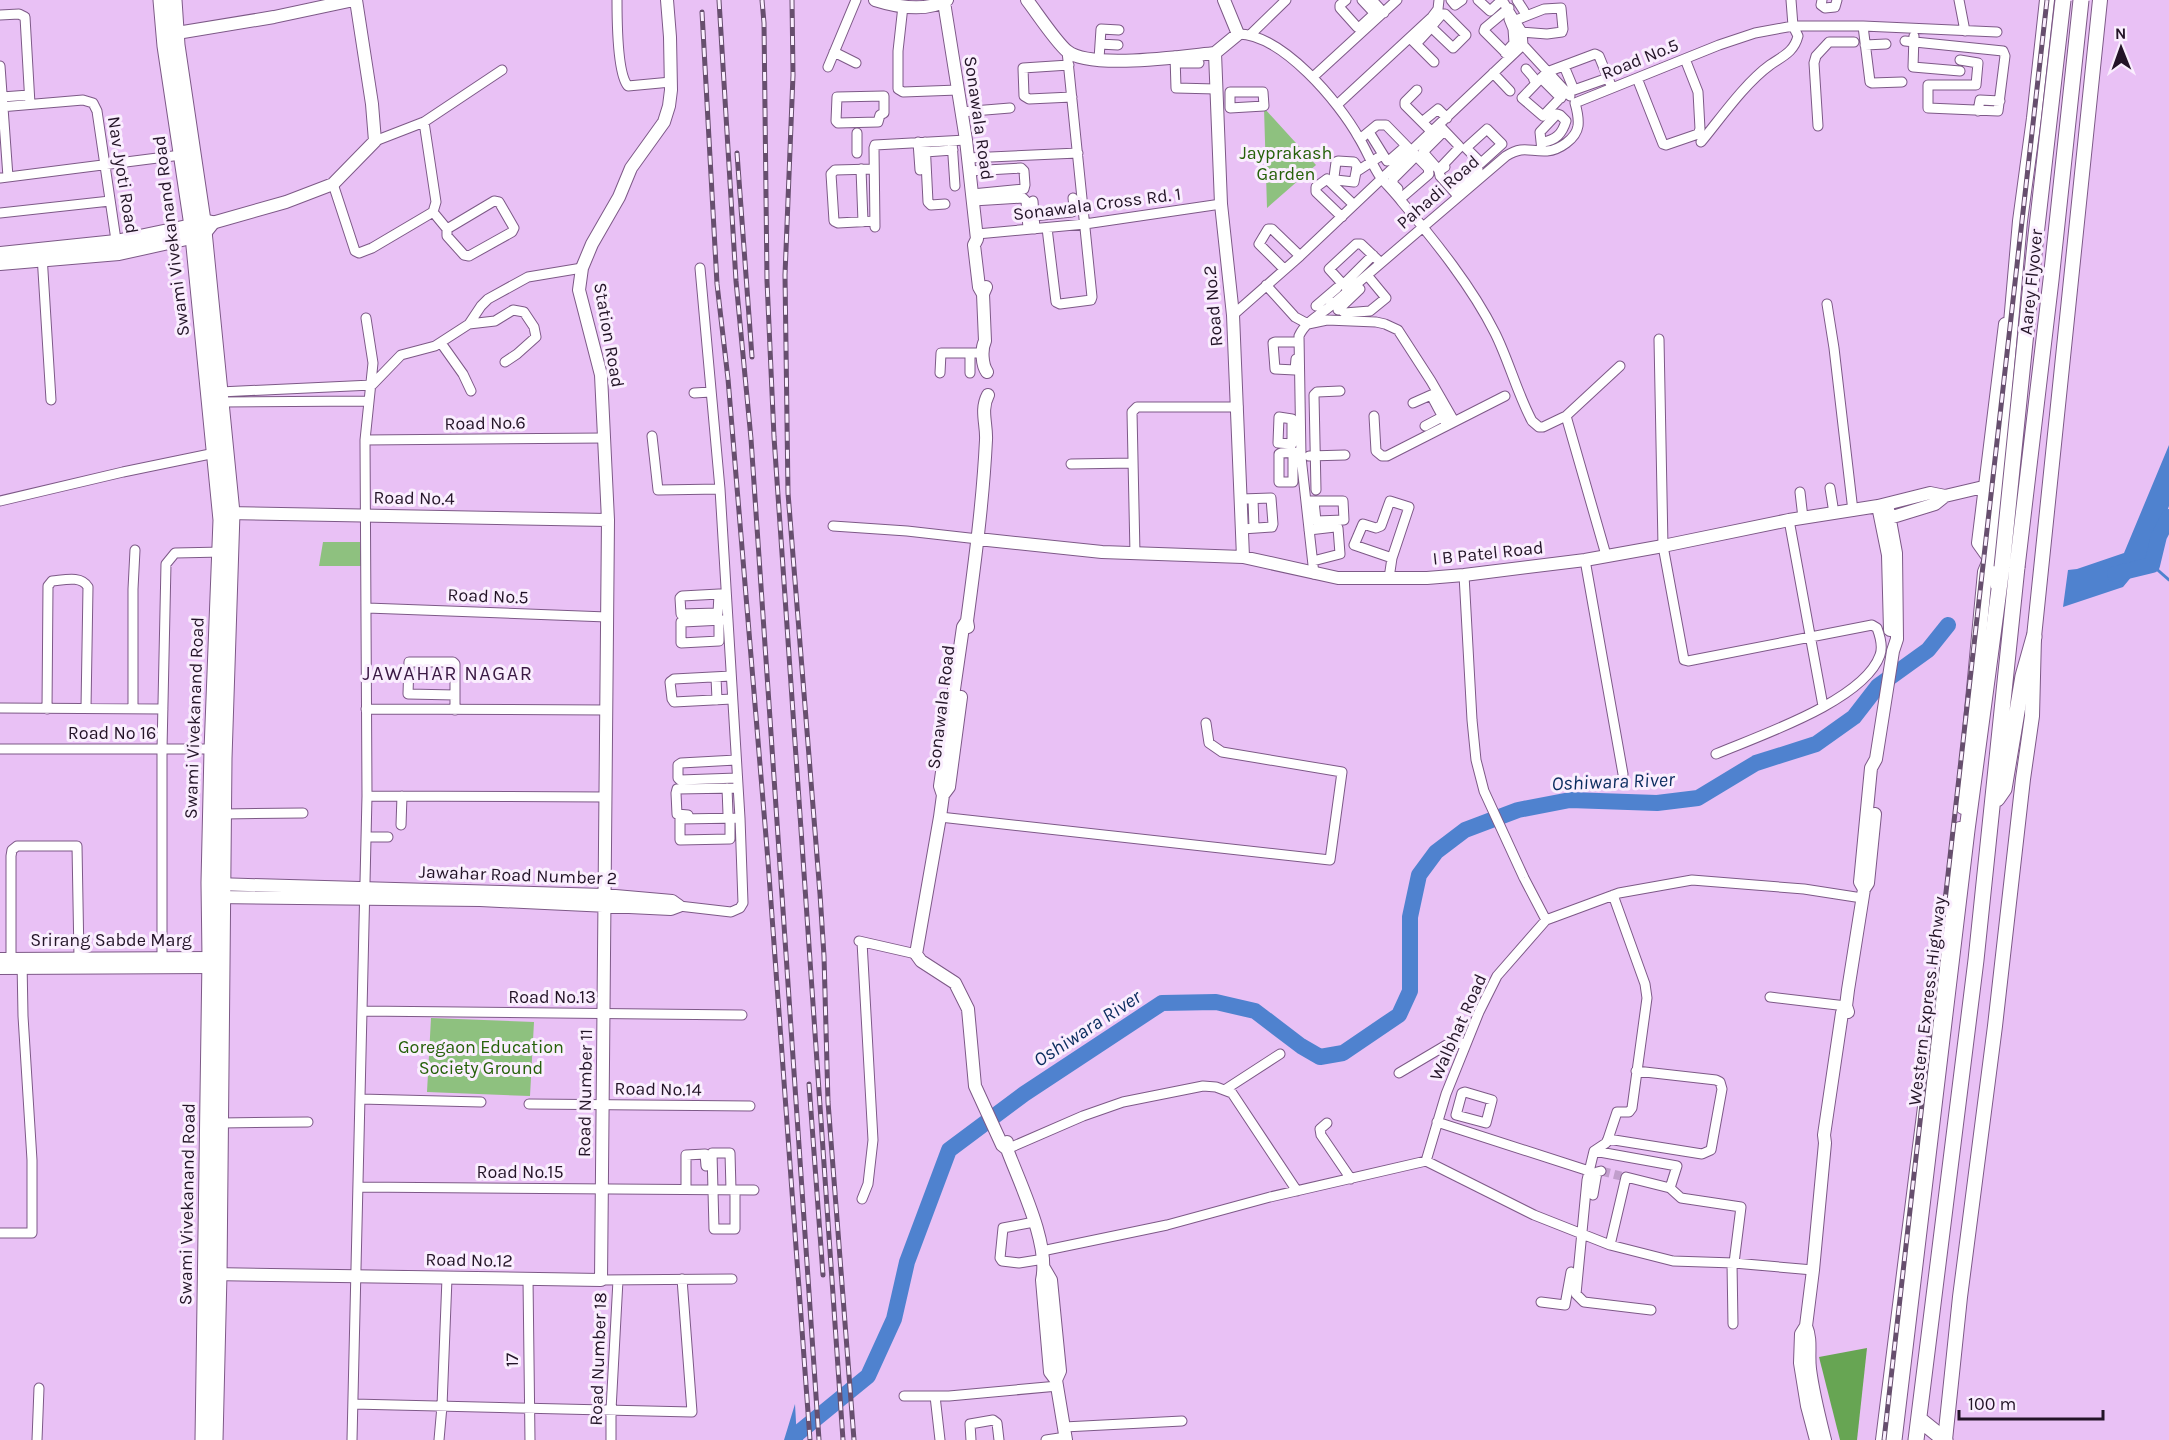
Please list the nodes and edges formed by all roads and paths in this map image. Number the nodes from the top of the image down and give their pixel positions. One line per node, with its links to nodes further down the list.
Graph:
1 (161, 0): 116 (main road, Swami Vivekanand Road)
2 (174, 0): 45 (main road, Swami Vivekanand Road)
3 (355, 0): 45 (street); 107 (street)
4 (617, 0): 81 (street)
5 (667, 0): 81 (street)
6 (856, 0): 59 (street)
7 (875, 0): 31 (street)
8 (1027, 0): 58 (street)
9 (1224, 0): 46 (street)
10 (1286, 0): 46 (street)
11 (1346, 0): 36 (street)
12 (1362, 0): 32 (street)
13 (1372, 0): 32 (street)
14 (1391, 0): 32 (street)
15 (1397, 0): 32 (street)
16 (1439, 0): 33 (street)
17 (1451, 0): 18 (street)
18 (1462, 0)
19 (1478, 0): 35 (street)
20 (1516, 0): 35 (street)
21 (1553, 0): 35 (street)
22 (1791, 0): 38 (street)
23 (1837, 0): 30 (street)
24 (1959, 0): 43 (street)
25 (2047, 0): 61 (main road)
26 (2063, 0): 243 (main road, Aarey Flyover, bridge)
27 (2081, 0): 243 (main road, Aarey Flyover, bridge)
28 (2100, 0): 67 (main road)
29 (946, 1): 31 (street); 85 (street, Sonawala Road)
30 (1823, 4): 39 (street)
31 (903, 6): 85 (street)
32 (1379, 14): 36 (street)
33 (1439, 14): 37 (street); 37 (street)
34 (0, 15): 91 (street)
35 (1515, 15): 54 (street); 62 (street); 62 (street)
36 (1365, 26): 79 (street)
37 (1428, 26): 47 (street); 57 (street)
38 (1793, 26): 39 (street, Road No.5); 64 (street, Road No.5); 109 (street)
39 (1826, 26): 40 (street, Road No.5); 49 (street)
40 (1863, 26): 41 (street, Road No.5); 55 (street)
41 (1914, 27): 43 (street, Road No.5); 48 (street)
42 (1119, 30): 51 (street)
43 (1963, 30): 44 (street, Road No.5); 56 (street)
44 (1996, 32)
45 (177, 33): 149 (main road, Swami Vivekanand Road)
46 (1244, 35): 60 (street); 79 (street)
47 (1413, 41): 68 (street); 94 (street)
48 (1909, 41): 56 (street); 76 (street)
49 (1829, 42): 50 (street); 101 (street)
50 (1854, 42)
51 (1100, 44): 53 (street); 63 (street)
52 (1886, 44): 55 (street)
53 (1118, 45)
54 (1523, 45): 62 (street); 78 (street)
55 (1865, 45): 82 (street)
56 (1961, 46): 66 (street); 84 (street)
57 (1447, 50)
58 (1068, 51): 63 (street); 72 (street)
59 (834, 52): 69 (street); 74 (street)
60 (1215, 53): 65 (street); 89 (street, Road No.2)
61 (2042, 54): 67 (main road); 211 (main road)
62 (1507, 55): 77 (street)
63 (1099, 59): 65 (street)
64 (1685, 59): 80 (street, Road No.5); 80 (street)
65 (1175, 60): 70 (street); 89 (street)
66 (1960, 60): 76 (street); 84 (street)
67 (2093, 60): 251 (main road)
68 (1434, 62)
69 (856, 63)
70 (1199, 63)
71 (0, 66): 92 (street)
72 (1069, 66): 90 (street); 90 (street)
73 (1564, 66): 78 (street); 83 (street); 88 (street)
74 (828, 67)
75 (502, 69): 98 (street)
76 (1960, 71): 84 (street)
77 (1493, 73): 87 (street); 97 (street)
78 (1536, 74): 88 (street); 88 (street)
79 (1313, 77): 94 (street)
80 (1637, 78): 83 (street, Road No.5)
81 (671, 82): 163 (street, Station Road)
82 (1902, 82)
83 (1610, 83): 88 (street); 93 (street, Road No.5)
84 (1959, 86)
85 (958, 90): 96 (street, Sonawala Road)
86 (1417, 90): 100 (street)
87 (1510, 91)
88 (1566, 93): 93 (street)
89 (1220, 96): 141 (street, Road No.2)
90 (1072, 97): 115 (street)
91 (30, 100): 92 (street); 122 (street, Nav Jyoti Road)
92 (2, 103): 129 (street)
93 (1575, 103): 118 (street, Pahadi Road)
94 (1338, 104): 105 (street)
95 (1010, 108): 96 (street)
96 (961, 112): 106 (street, Sonawala Road)
97 (1446, 118): 100 (street); 104 (street)
98 (423, 122): 107 (street); 142 (street)
99 (878, 122): 99 (street); 110 (street)
100 (1422, 122): 104 (street)
101 (1818, 126)
102 (1369, 132): 105 (street); 113 (street); 117 (street)
103 (857, 133): 110 (street)
104 (1435, 133): 113 (street)
105 (1360, 139): 119 (street)
106 (966, 140): 111 (street); 121 (street, Sonawala Road)
107 (375, 141): 131 (street)
108 (921, 142): 110 (street); 111 (street); 114 (street); 125 (street)
109 (1701, 142)
110 (876, 146): 124 (street)
111 (953, 146): 114 (street); 132 (street)
112 (1498, 148): 118 (street); 120 (street); 120 (street)
113 (1411, 151): 117 (street); 126 (street); 134 (street)
114 (925, 152): 140 (street)
115 (1078, 153): 121 (street); 147 (street)
116 (181, 155): 122 (street); 149 (main road, Swami Vivekanand Road)
117 (1382, 155): 119 (street)
118 (1506, 156): 120 (street, Pahadi Road)
119 (1371, 163): 127 (street); 130 (street)
120 (1489, 163): 128 (street, Pahadi Road)
121 (968, 164): 135 (street, Sonawala Road); 135 (street)
122 (105, 166): 129 (street); 137 (street, Nav Jyoti Road)
123 (861, 169): 124 (street); 146 (street); 146 (street)
124 (874, 169): 146 (street)
125 (920, 170)
126 (1396, 170): 130 (street); 134 (street)
127 (1356, 172)
128 (1481, 172): 133 (street, Pahadi Road); 133 (street)
129 (4, 177)
130 (1382, 179): 134 (street); 139 (street)
131 (333, 184): 142 (street); 149 (street)
132 (956, 186)
133 (1456, 193): 148 (street, Pahadi Road)
134 (1402, 197): 148 (street)
135 (972, 198): 152 (street); 153 (street, Sonawala Road)
136 (1073, 198): 145 (street)
137 (110, 201): 143 (street); 154 (street, Nav Jyoti Road)
138 (1033, 201): 145 (street)
139 (1351, 202): 144 (street); 144 (street)
140 (945, 204)
141 (1221, 204): 147 (street, Sonawala Cross Rd. 1); 171 (street, Road No.2)
142 (433, 212): 151 (street)
143 (0, 213)
144 (1339, 214): 159 (street)
145 (1034, 216): 152 (street)
146 (863, 222)
147 (1085, 224): 150 (street, Sonawala Cross Rd. 1); 150 (street)
148 (1423, 227): 160 (street, Pahadi Road); 199 (street)
149 (201, 228): 154 (main road); 191 (main road, Swami Vivekanand Road); 205 (main road, Swami Vivekanand Road)
150 (1047, 228): 152 (street, Sonawala Cross Rd. 1)
151 (447, 229): 151 (street)
152 (1031, 229): 153 (street, Sonawala Cross Rd. 1)
153 (977, 237): 178 (street, Sonawala Road)
154 (117, 248): 157 (main road)
155 (1292, 248): 159 (street); 162 (street); 162 (street)
156 (0, 254): 157 (main road)
157 (42, 255): 161 (main road); 192 (street)
158 (1374, 255): 160 (street); 167 (street); 167 (street)
159 (1300, 256): 162 (street)
160 (1381, 262): 165 (street, Pahadi Road)
161 (0, 263)
162 (1281, 265): 166 (street)
163 (582, 268): 173 (street); 203 (street, Station Road)
164 (700, 268): 187 (street)
165 (1369, 277): 167 (street, Pahadi Road); 168 (street)
166 (1266, 285): 171 (street); 174 (street)
167 (1346, 290): 168 (street, Pahadi Road)
168 (1332, 304): 170 (street); 174 (street, Pahadi Road)
169 (1827, 304): 221 (street)
170 (1316, 306)
171 (1233, 315): 195 (street, Road No.2)
172 (366, 318): 185 (street)
173 (469, 324): 177 (street); 180 (street)
174 (1308, 324): 176 (street); 200 (street)
175 (1659, 339): 234 (street)
176 (1297, 342): 181 (street); 181 (street)
177 (441, 343): 185 (street); 186 (street)
178 (984, 347): 179 (street); 233 (street, Sonawala Road)
179 (970, 353): 183 (street); 184 (street)
180 (505, 362)
181 (1298, 365): 196 (street)
182 (1620, 366): 199 (street)
183 (940, 373)
184 (970, 373)
185 (372, 385): 191 (street); 193 (street)
186 (471, 392)
187 (711, 392): 189 (street); 213 (street)
188 (1340, 392): 197 (street)
189 (694, 393)
190 (1504, 396): 200 (street)
191 (221, 397): 193 (street); 222 (main road, Swami Vivekanand Road)
192 (51, 400)
193 (368, 401): 204 (street)
194 (1413, 403): 200 (street)
195 (1238, 407): 209 (street); 217 (street, Road No.2)
196 (1300, 413): 197 (street); 206 (street)
197 (1314, 413): 208 (street)
198 (1374, 416): 200 (street)
199 (1566, 416): 238 (street)
200 (1448, 421): 201 (street)
201 (1425, 426)
202 (652, 436): 213 (street)
203 (604, 438): 204 (street, Road No.6); 228 (street, Station Road)
204 (365, 440): 224 (street)
205 (215, 453): 218 (street); 222 (main road, Swami Vivekanand Road)
206 (1298, 454): 208 (street); 219 (street)
207 (1345, 455): 208 (street)
208 (1315, 456): 214 (street)
209 (1133, 463): 210 (street); 237 (street)
210 (1071, 464)
211 (1990, 486): 216 (street, I B Patel Road); 243 (main road)
212 (1830, 488): 223 (street)
213 (720, 489): 246 (street)
214 (1316, 490)
215 (1800, 492): 226 (street)
216 (1945, 496): 220 (street, I B Patel Road); 227 (street)
217 (1247, 499): 231 (street, Road No.2); 231 (street)
218 (0, 501)
219 (1310, 501): 225 (street); 225 (street)
220 (1883, 505): 221 (street, I B Patel Road); 227 (street)
221 (1853, 510): 223 (street, I B Patel Road)
222 (226, 513): 224 (street, Road No.4); 236 (main road, Swami Vivekanand Road)
223 (1834, 513): 226 (street, I B Patel Road)
224 (366, 515): 228 (street, Road No.4); 247 (street)
225 (1311, 518): 232 (street)
226 (1803, 518): 229 (street, I B Patel Road)
227 (1885, 519): 292 (street)
228 (608, 520): 248 (street, Station Road)
229 (1789, 520): 234 (street, I B Patel Road); 250 (street)
230 (833, 526): 233 (street)
231 (1248, 529): 239 (street, Road No.2)
232 (1312, 530): 242 (street); 242 (street)
233 (978, 539): 237 (street, I B Patel Road); 285 (street, Sonawala Road)
234 (1663, 546): 238 (street, I B Patel Road); 250 (street)
235 (135, 550): 261 (street)
236 (225, 552): 263 (street); 271 (main road, Swami Vivekanand Road)
237 (1135, 554): 239 (street, I B Patel Road)
238 (1606, 555): 241 (street, I B Patel Road)
239 (1244, 557): 242 (street, I B Patel Road)
240 (1392, 558): 240 (street); 245 (street)
241 (1585, 560): 244 (street, I B Patel Road); 275 (street)
242 (1315, 565): 245 (street, I B Patel Road)
243 (2003, 565): 281 (main road); 387 (main road); 388 (main road, Western Express Highway)
244 (1464, 575): 245 (street, I B Patel Road); 297 (street)
245 (1389, 578)
246 (722, 594): 246 (street); 249 (street)
247 (367, 608): 248 (street, Road No.5); 264 (street)
248 (607, 617): 267 (street, Station Road)
249 (723, 620): 249 (street); 252 (street)
250 (1809, 637): 258 (street); 258 (street)
251 (2034, 637): 281 (main road); 390 (main road)
252 (731, 676): 253 (street); 256 (street)
253 (716, 677): 257 (street); 257 (street)
254 (416, 694): 255 (street); 255 (street); 265 (street)
255 (455, 695): 266 (street)
256 (732, 699): 257 (street); 273 (street)
257 (717, 700)
258 (1823, 706): 272 (street)
259 (0, 708): 262 (street)
260 (86, 708): 261 (street); 262 (street); 262 (street)
261 (133, 708): 263 (street)
262 (47, 709)
263 (163, 709): 270 (street)
264 (366, 709): 265 (street); 278 (street)
265 (416, 710): 266 (street)
266 (455, 710): 267 (street)
267 (606, 710): 280 (street, Road Number 11)
268 (1206, 723): 285 (street)
269 (0, 749): 270 (street, Road No 16)
270 (162, 749): 271 (street, Road No 16); 300 (street)
271 (218, 749): 283 (main road, Swami Vivekanand Road); 290 (main road, Swami Vivekanand Road)
272 (1716, 754)
273 (736, 760): 274 (street); 277 (street)
274 (719, 761): 276 (street); 276 (street)
275 (1623, 774)
276 (721, 778): 277 (street)
277 (734, 785): 284 (street); 284 (street)
278 (367, 796): 279 (street); 288 (street)
279 (402, 796): 280 (street); 286 (street)
280 (605, 797): 295 (street, Road Number 11)
281 (1992, 805): 371 (main road)
282 (303, 813): 283 (street)
283 (223, 814): 290 (main road, Swami Vivekanand Road)
284 (734, 816): 287 (street); 287 (street)
285 (940, 817): 298 (street, Sonawala Road)
286 (401, 825)
287 (736, 836): 296 (street)
288 (366, 837): 289 (street); 291 (street)
289 (388, 837)
290 (216, 890): 291 (street, Jawahar Road Number 2); 302 (main road, Swami Vivekanand Road)
291 (364, 894): 293 (street, Jawahar Road Number 2); 306 (street)
292 (1863, 894): 294 (street, Walbhat Road); 305 (street)
293 (480, 895): 295 (street, Jawahar Road Number 2); 295 (street, Jawahar Road Number 2)
294 (1613, 895): 297 (street, Walbhat Road); 311 (street)
295 (604, 900): 296 (street, Jawahar Road Number 2); 307 (street, Road Number 11)
296 (679, 906)
297 (1546, 920): 309 (street, Walbhat Road)
298 (916, 954): 326 (street); 341 (street)
299 (79, 958): 300 (street, Srirang Sabde Marg); 301 (street, Srirang Sabde Marg); 301 (street)
300 (162, 958): 302 (street, Srirang Sabde Marg)
301 (14, 961): 302 (street, Srirang Sabde Marg); 303 (street, Srirang Sabde Marg); 343 (street)
302 (216, 963): 323 (main road, Swami Vivekanand Road); 350 (main road, Swami Vivekanand Road)
303 (0, 968)
304 (1770, 997): 305 (street)
305 (1846, 1006): 348 (street)
306 (362, 1011): 307 (street, Road No.13); 315 (street)
307 (603, 1013): 308 (street, Road No.13); 319 (street, Road Number 11)
308 (742, 1015)
309 (1465, 1043): 312 (street); 314 (street, Walbhat Road)
310 (1280, 1054): 313 (street)
311 (1636, 1071): 325 (street); 325 (street)
312 (1399, 1073)
313 (1226, 1089): 326 (street); 339 (street)
314 (1446, 1094): 316 (street); 322 (street, Walbhat Road)
315 (360, 1099): 317 (street); 332 (street)
316 (1460, 1099)
317 (481, 1102)
318 (529, 1104): 319 (street, Road No.14)
319 (603, 1105): 320 (street, Road No.14); 335 (street, Road Number 11)
320 (750, 1106)
321 (308, 1122): 323 (street)
322 (1437, 1122): 328 (street, Walbhat Road); 330 (street)
323 (220, 1123): 350 (main road, Swami Vivekanand Road)
324 (1327, 1123): 331 (street)
325 (1608, 1139): 327 (street)
326 (1005, 1145): 342 (street)
327 (1594, 1151): 330 (street); 334 (street)
328 (1426, 1161): 331 (street); 344 (street)
329 (1601, 1171): 330 (street)
330 (1591, 1178): 340 (street); 344 (street)
331 (1351, 1179): 339 (street)
332 (358, 1187): 335 (street, Road No.15); 351 (street)
333 (686, 1187): 335 (street, Road No.15); 336 (street, Road No.15); 336 (street)
334 (1670, 1188): 345 (street); 347 (street)
335 (602, 1189): 356 (street, Road Number 11)
336 (709, 1189): 337 (street, Road No.15); 337 (street); 337 (street)
337 (733, 1190): 338 (street, Road No.15)
338 (754, 1190)
339 (1297, 1191): 346 (street)
340 (1593, 1196)
341 (862, 1198)
342 (1034, 1222): 346 (street); 346 (street)
343 (0, 1233)
344 (1581, 1234): 345 (street); 358 (street)
345 (1610, 1245): 347 (street)
346 (1043, 1259): 362 (street)
347 (1733, 1263): 348 (street); 361 (street)
348 (1813, 1270): 367 (street)
349 (1571, 1272): 358 (street)
350 (212, 1274): 351 (street, Road No.12); 375 (main road, Swami Vivekanand Road); 376 (main road, Swami Vivekanand Road)
351 (356, 1276): 352 (street, Road No.12); 366 (street)
352 (447, 1278): 353 (street, Road No.12); 368 (street)
353 (528, 1279): 356 (street, Road No.12); 369 (street, 17)
354 (682, 1279): 355 (street, Road No.12); 357 (street, Road No.12); 370 (street)
355 (732, 1279)
356 (601, 1280): 357 (street, Road No.12)
357 (618, 1280): 370 (street, Road Number 18)
358 (1572, 1285): 359 (street); 360 (street)
359 (1541, 1302)
360 (1651, 1310)
361 (1733, 1324)
362 (1057, 1383): 365 (street); 373 (street)
363 (39, 1388): 374 (street)
364 (904, 1396): 365 (street)
365 (935, 1396): 381 (street)
366 (353, 1404): 368 (street); 377 (street)
367 (1811, 1405): 385 (street); 386 (street)
368 (442, 1406): 369 (street); 378 (street)
369 (529, 1408): 370 (street); 379 (street, 17)
370 (611, 1410): 380 (street, Road Number 18)
371 (1919, 1419): 389 (main road); 390 (main road)
372 (1182, 1421): 373 (street)
373 (1065, 1435): 384 (street)
374 (37, 1440)
375 (203, 1440)
376 (215, 1440)
377 (352, 1440)
378 (439, 1440)
379 (530, 1440)
380 (611, 1440)
381 (940, 1440)
382 (971, 1440): 383 (street)
383 (999, 1440)
384 (1046, 1440)
385 (1816, 1440)
386 (1826, 1440)
387 (1883, 1440)
388 (1894, 1440)
389 (1916, 1440)
390 (1945, 1440)

